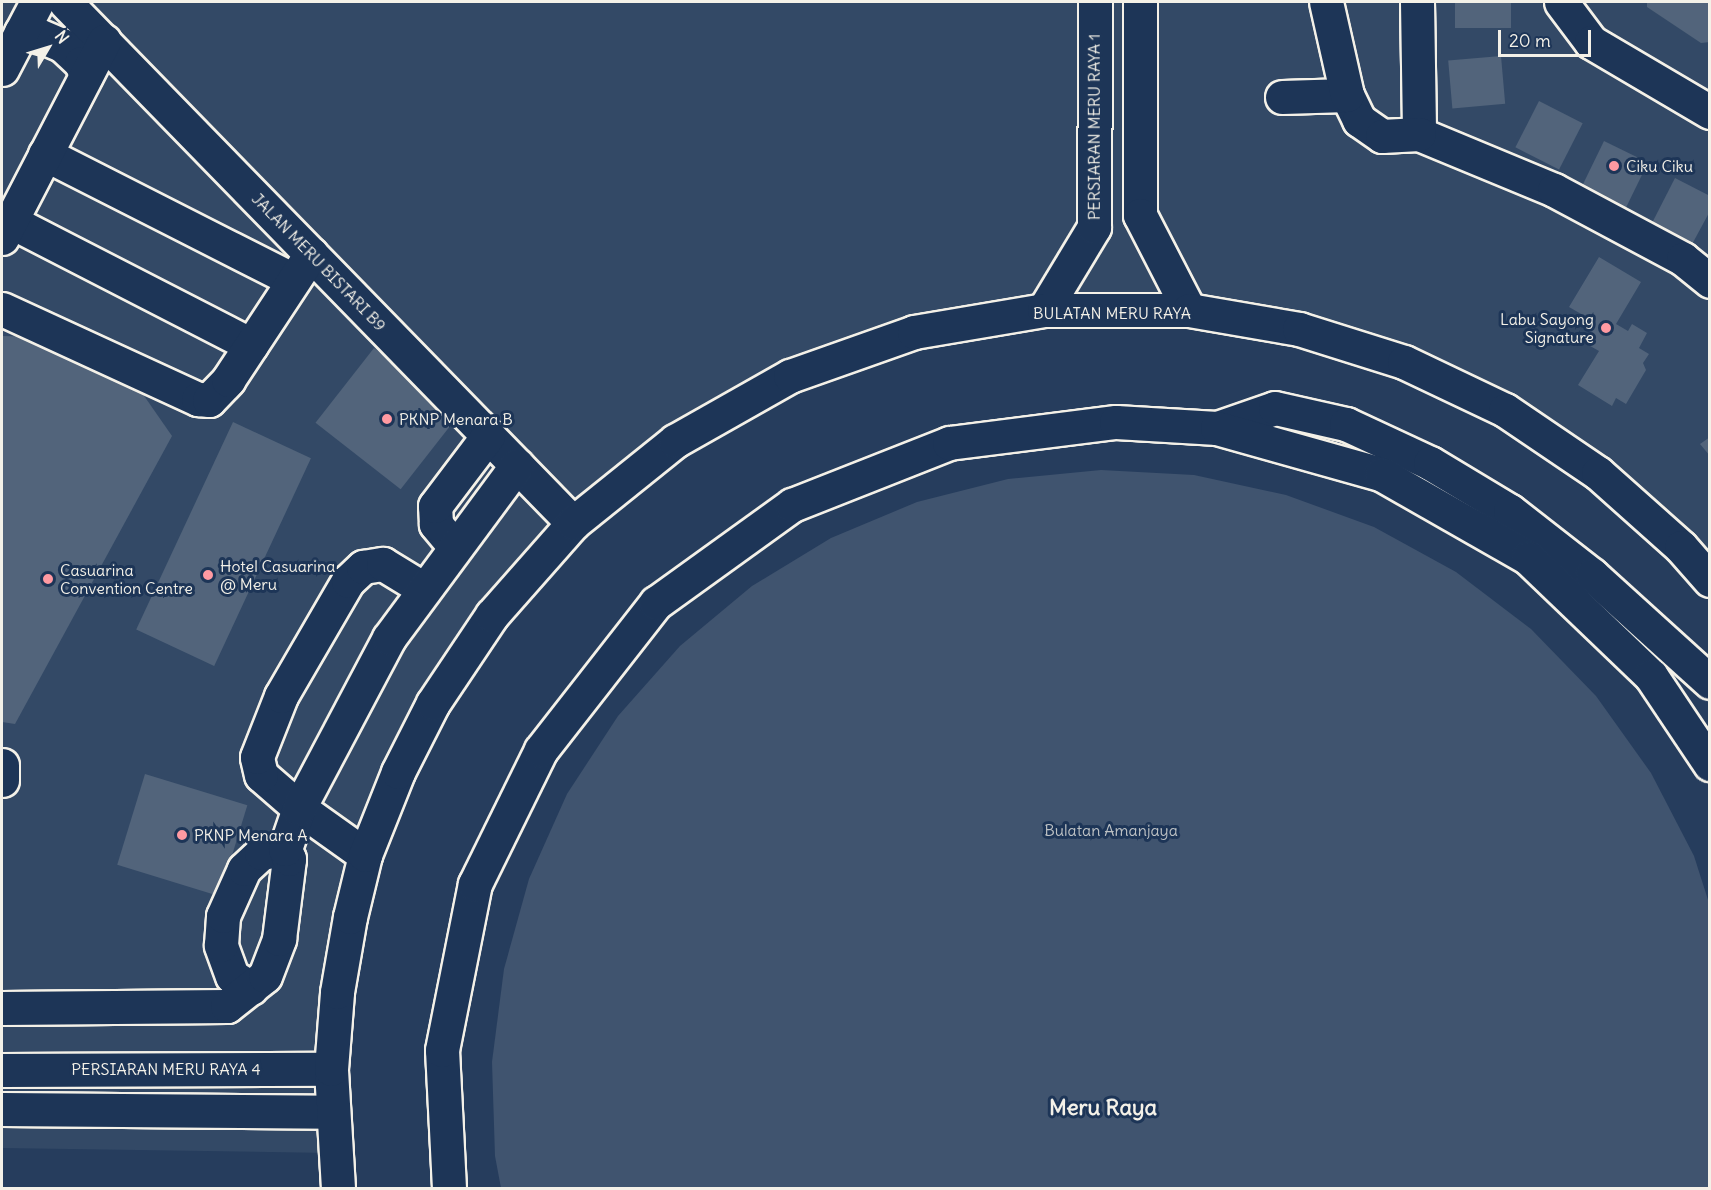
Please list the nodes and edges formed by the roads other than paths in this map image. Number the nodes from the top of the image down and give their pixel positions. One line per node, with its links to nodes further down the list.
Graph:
1 (37, 2): 8 (street)
2 (65, 2): 9 (street, JALAN MERU BISTARI B9)
3 (1095, 2): 21 (street, PERSIARAN MERU RAYA 1)
4 (1140, 2): 22 (street)
5 (1326, 2): 12 (street)
6 (1417, 2): 15 (street)
7 (1562, 2): 14 (street)
8 (21, 33): 10 (street); 11 (street)
9 (104, 41): 11 (street); 18 (street, JALAN MERU BISTARI B9)
10 (2, 69)
11 (86, 75): 16 (street)
12 (1347, 95): 13 (street); 15 (street)
13 (1282, 97)
14 (1710, 112)
15 (1419, 134): 19 (street)
16 (45, 154): 17 (street); 18 (street)
17 (6, 229): 23 (street)
18 (302, 267): 23 (street); 25 (street, JALAN MERU BISTARI B9)
19 (1710, 281)
20 (2, 309): 23 (street)
21 (1044, 310): 22 (street, BULATAN MERU RAYA); 27 (street, BULATAN MERU RAYA)
22 (1189, 310): 29 (street, BULATAN MERU RAYA)
23 (251, 345)
24 (1217, 428): 31 (street); 32 (street); 47 (street)
25 (488, 436): 26 (street, JALAN MERU BISTARI B9); 28 (street)
26 (517, 465): 27 (street, JALAN MERU BISTARI B9); 28 (street)
27 (573, 523): 39 (street, BULATAN MERU RAYA)
28 (455, 547): 30 (street)
29 (1710, 580)
30 (424, 589): 37 (street); 37 (street)
31 (1710, 682)
32 (1710, 764)
33 (2, 765): 34 (street)
34 (2, 780)
35 (2, 796): 36 (street)
36 (2, 802)
37 (299, 808): 38 (street); 39 (street)
38 (285, 849): 40 (street); 40 (street)
39 (365, 855): 42 (street, BULATAN MERU RAYA)
40 (251, 988): 41 (street)
41 (2, 1008)
42 (331, 1069): 43 (street, PERSIARAN MERU RAYA 4); 45 (street, BULATAN MERU RAYA)
43 (2, 1070)
44 (2, 1109): 45 (street)
45 (331, 1112): 46 (street, BULATAN MERU RAYA)
46 (338, 1188)
47 (449, 1188)

